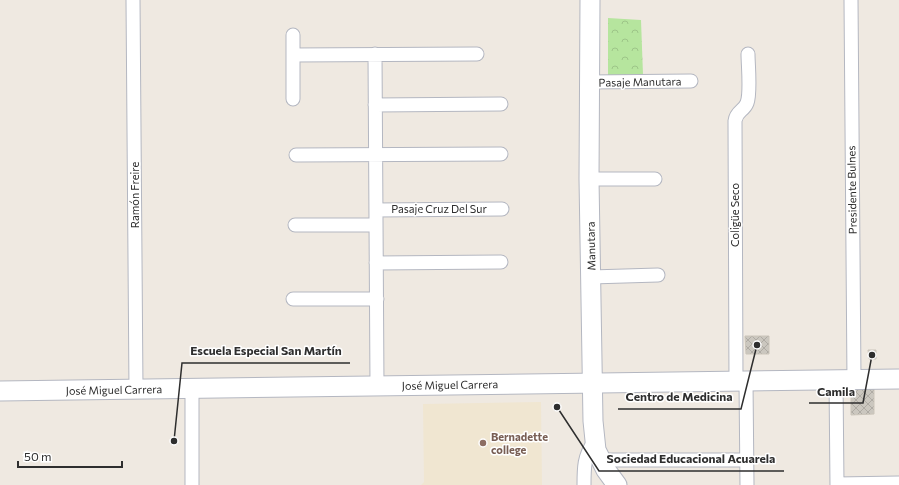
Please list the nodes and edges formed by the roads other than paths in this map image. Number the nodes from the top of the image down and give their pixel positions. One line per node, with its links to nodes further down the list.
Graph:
1 (133, 0): 34 (street, Ramón Freire)
2 (590, 0): 10 (street, Manutara)
3 (851, 0): 30 (street, Presidente Bulnes)
4 (293, 35): 8 (street)
5 (375, 54): 6 (street); 8 (street); 13 (street, Pasaje Cruz Del Sur)
6 (477, 54)
7 (748, 54): 31 (street, Coligüe Seco)
8 (293, 55): 11 (street)
9 (691, 81): 10 (street, Pasaje Manutara)
10 (589, 82): 18 (street, Manutara)
11 (293, 100)
12 (501, 104): 13 (street)
13 (375, 105): 14 (street, Pasaje Cruz Del Sur)
14 (376, 154): 15 (street); 16 (street); 20 (street, Pasaje Cruz Del Sur)
15 (501, 154)
16 (296, 155)
17 (654, 178): 18 (street)
18 (590, 179): 26 (street, Manutara)
19 (502, 209): 20 (street, Pasaje Cruz Del Sur)
20 (376, 210): 22 (street, Pasaje Cruz Del Sur)
21 (295, 225): 22 (street)
22 (376, 225): 24 (street, Pasaje Cruz Del Sur)
23 (501, 262): 24 (street)
24 (376, 263): 27 (street, Pasaje Cruz Del Sur)
25 (658, 275): 26 (street)
26 (591, 277): 32 (street, Manutara)
27 (377, 298): 28 (street); 33 (street, Pasaje Cruz Del Sur)
28 (294, 299)
29 (899, 379): 30 (street, José Miguel Carrera)
30 (845, 380): 31 (street, José Miguel Carrera); 45 (street, Presidente Bulnes)
31 (741, 382): 32 (street, José Miguel Carrera); 39 (street, Coligüe Seco)
32 (592, 383): 33 (street, José Miguel Carrera); 37 (street, Manutara)
33 (377, 386): 35 (street, José Miguel Carrera)
34 (136, 389): 35 (street, José Miguel Carrera); 36 (street, José Miguel Carrera)
35 (192, 389): 41 (street)
36 (0, 391)
37 (594, 442): 38 (street, Manutara); 42 (street)
38 (600, 460): 39 (street); 43 (street, Manutara)
39 (747, 460): 44 (street, Coligüe Seco)
40 (899, 483): 45 (street)
41 (192, 485)
42 (584, 485)
43 (617, 485)
44 (747, 485)
45 (837, 485)

